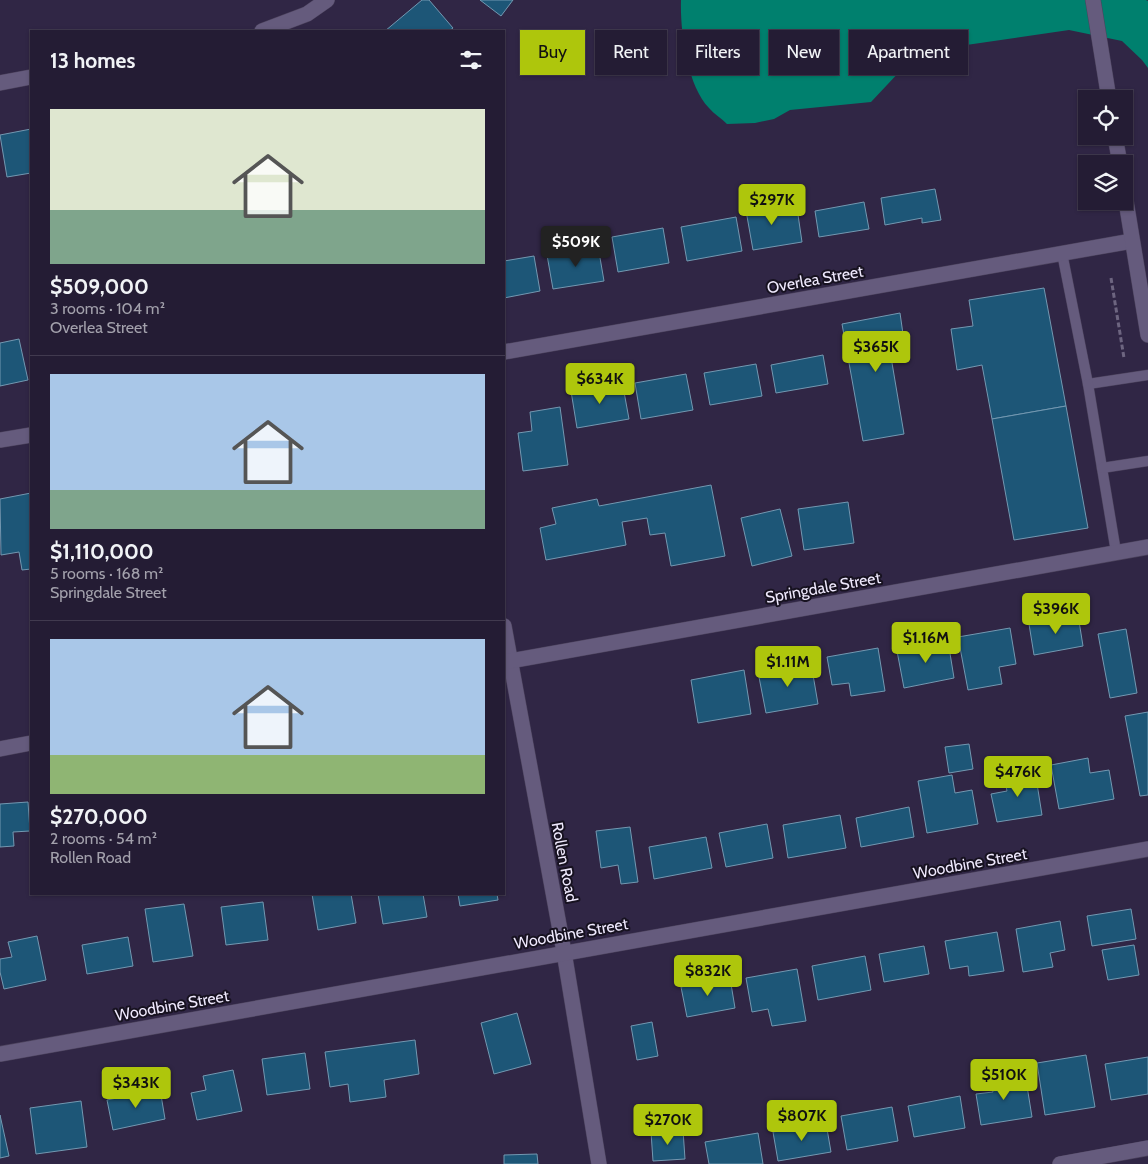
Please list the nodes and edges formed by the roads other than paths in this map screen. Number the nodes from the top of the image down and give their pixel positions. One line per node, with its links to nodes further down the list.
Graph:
1 (327, 0): 3 (street)
2 (1093, 0): 6 (street)
3 (265, 30)
4 (30, 77): 5 (street)
5 (0, 83)
6 (1108, 90)
7 (1127, 210): 8 (street)
8 (1132, 241): 9 (street, Overlea Street); 10 (street)
9 (1062, 253): 11 (street, Overlea Street); 13 (lane)
10 (1148, 335)
11 (505, 352)
12 (1148, 375): 13 (lane)
13 (1088, 384): 17 (lane)
14 (30, 434): 15 (street)
15 (0, 440)
16 (1148, 461): 17 (lane)
17 (1102, 468): 19 (lane)
18 (1148, 547): 19 (street, Springdale Street)
19 (1116, 552): 21 (street, Springdale Street)
20 (505, 638): 21 (street, Rollen Road)
21 (507, 661): 25 (street, Rollen Road)
22 (30, 743): 23 (street)
23 (0, 749)
24 (1148, 849): 25 (street, Woodbine Street)
25 (564, 952): 26 (street, Woodbine Street); 28 (street, Rollen Road)
26 (0, 1054)
27 (1148, 1148): 29 (street)
28 (599, 1164)
29 (1060, 1164)

